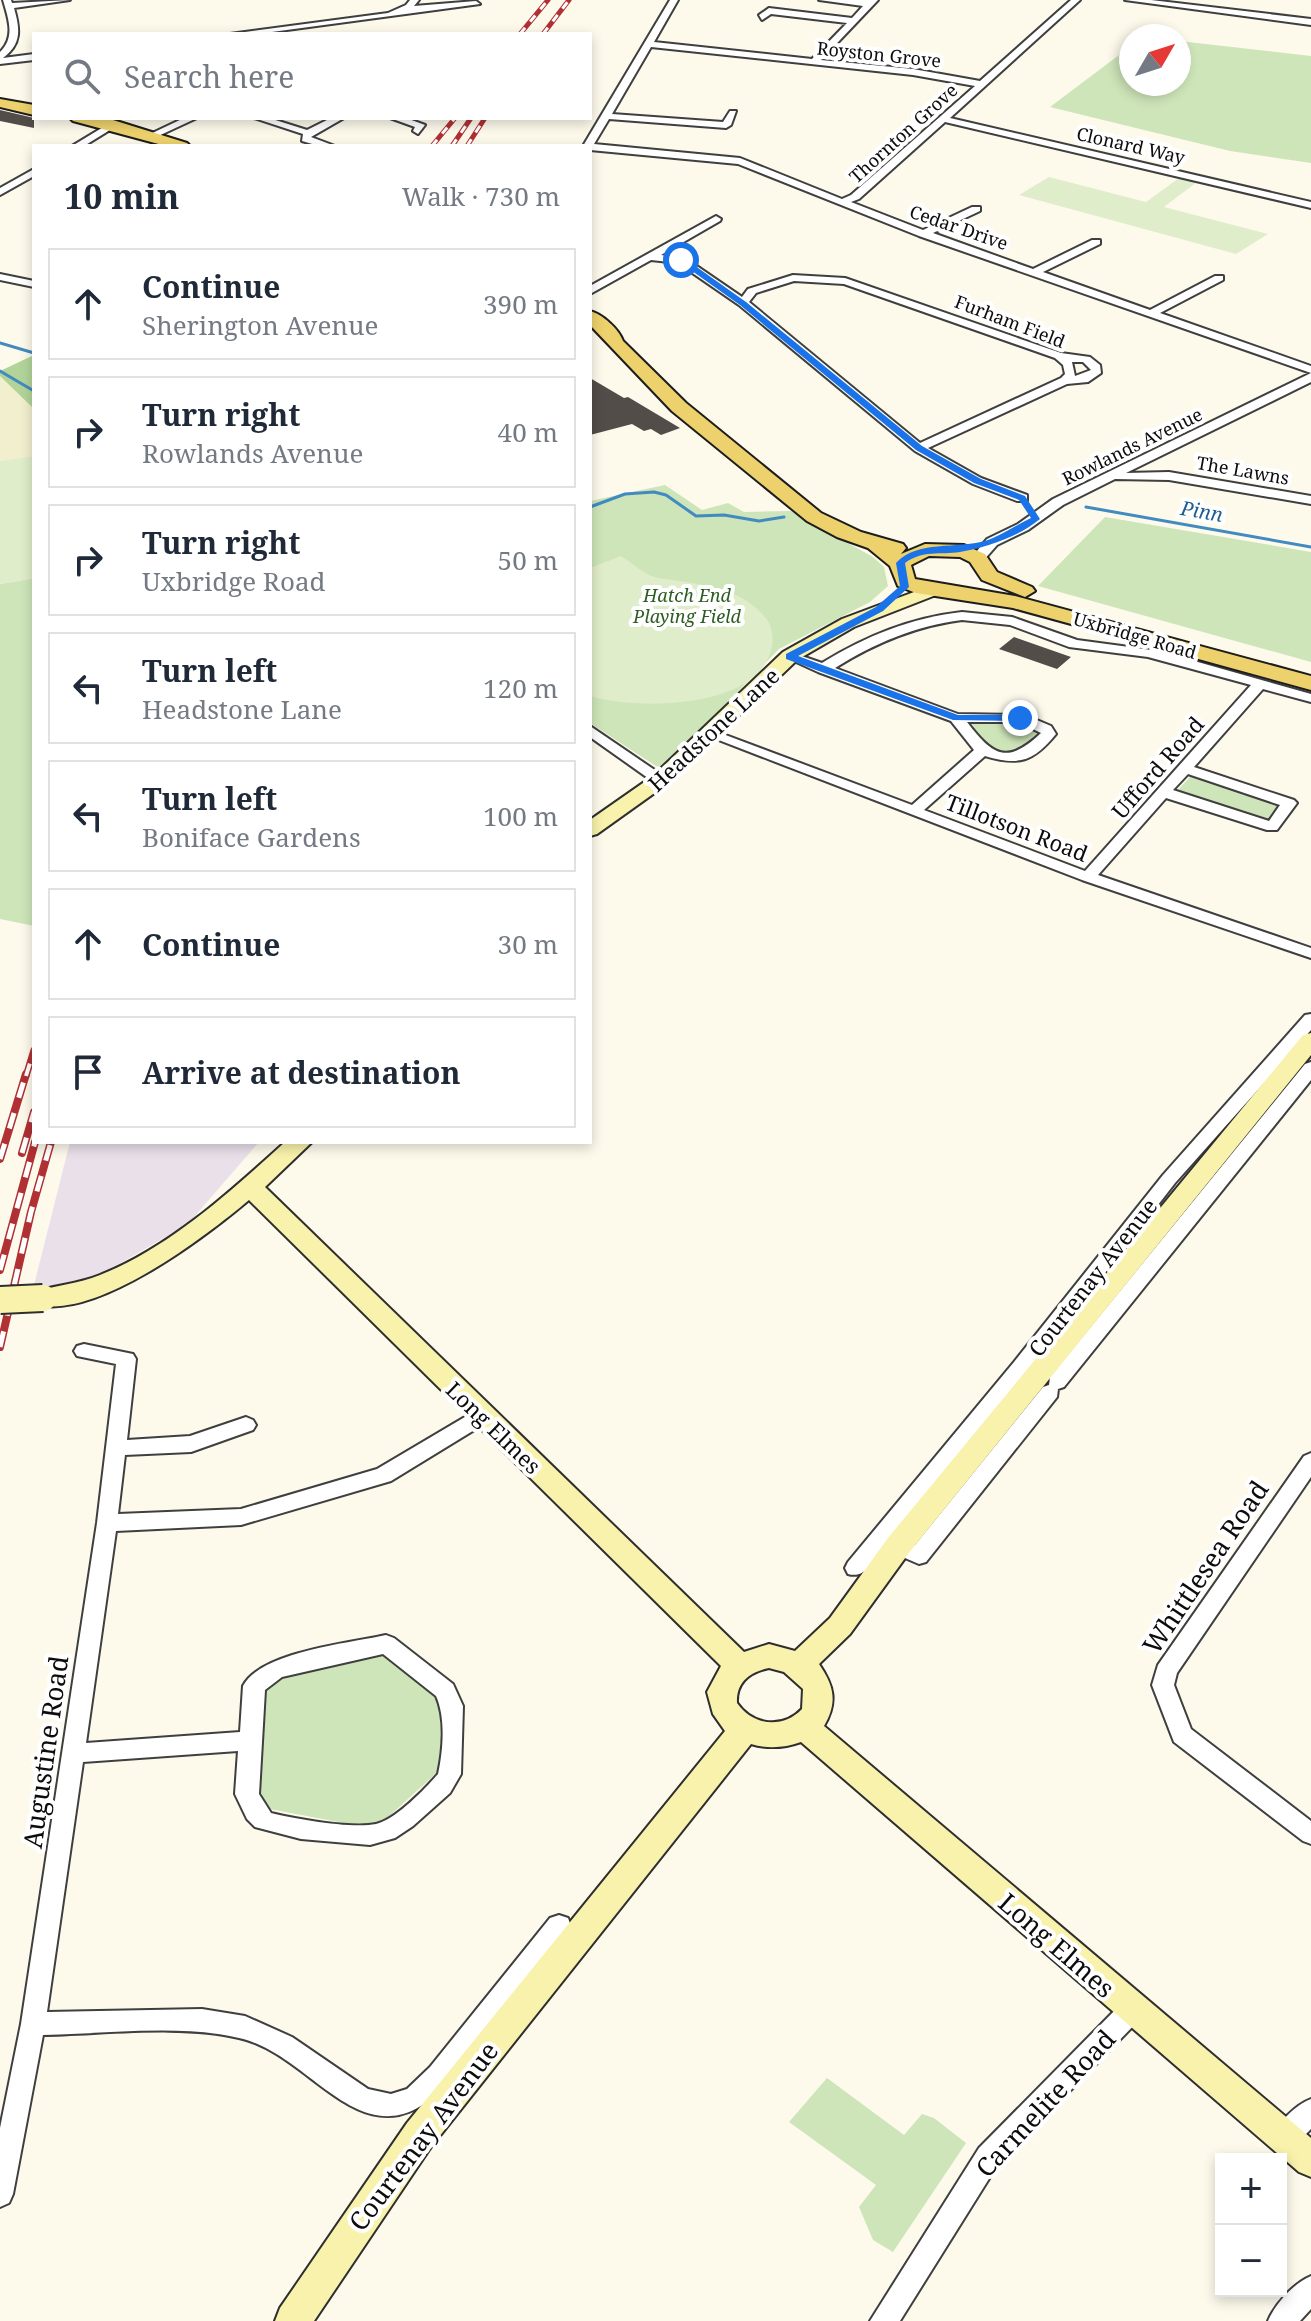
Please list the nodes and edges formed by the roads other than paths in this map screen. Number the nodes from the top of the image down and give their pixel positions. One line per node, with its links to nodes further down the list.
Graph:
1 (66, 0): 8 (street)
2 (415, 0): 10 (street)
3 (674, 0): 15 (street)
4 (823, 0): 7 (street)
5 (1076, 0): 19 (street)
6 (1129, 0): 13 (street)
7 (872, 2): 12 (street)
8 (8, 3): 17 (street)
9 (476, 4): 10 (street)
10 (403, 10): 14 (street)
11 (762, 17): 12 (street)
12 (855, 21): 18 (street)
13 (1311, 22)
14 (252, 32)
15 (647, 44): 18 (street, Royston Grove); 23 (street)
16 (32, 57): 17 (street)
17 (0, 58)
18 (813, 63): 19 (street, Royston Grove)
19 (982, 84): 24 (street, Thornton Grove)
20 (0, 103): 21 (main road)
21 (32, 110)
22 (733, 113): 23 (street)
23 (606, 116): 36 (street)
24 (944, 119): 40 (street, Thornton Grove); 41 (street, Clonard Way)
25 (88, 120): 30 (main road)
26 (190, 120): 33 (street)
27 (266, 120): 32 (street)
28 (335, 120): 32 (street)
29 (406, 120): 31 (street)
30 (118, 126): 33 (main road); 34 (street)
31 (418, 131)
32 (308, 133): 35 (street)
33 (173, 136)
34 (81, 144)
35 (323, 144)
36 (590, 144)
37 (592, 146): 40 (street, Cedar Drive)
38 (32, 173): 39 (street)
39 (0, 192)
40 (843, 202): 44 (street, Cedar Drive)
41 (1311, 205)
42 (976, 209): 44 (street)
43 (716, 219): 46 (street)
44 (923, 234): 49 (street, Cedar Drive)
45 (1096, 242): 49 (street)
46 (676, 243): 47 (street); 48 (street)
47 (650, 257): 48 (street); 55 (street)
48 (676, 258): 52 (street); 56 (street)
49 (1035, 272): 58 (street, Cedar Drive)
50 (0, 277): 53 (street)
51 (1219, 278): 58 (street)
52 (716, 283): 54 (street, Furham Field); 57 (street)
53 (32, 284)
54 (764, 286): 57 (street, Furham Field); 62 (street, Furham Field)
55 (592, 290)
56 (592, 301)
57 (743, 303): 66 (street)
58 (1154, 312): 63 (street, Cedar Drive)
59 (592, 318): 61 (main road, Uxbridge Road)
60 (592, 329): 61 (main road, Uxbridge Road)
61 (614, 342): 75 (main road, Uxbridge Road)
62 (1059, 356): 65 (street, Furham Field); 65 (street)
63 (1311, 370)
64 (1311, 377): 67 (street, Rowlands Avenue)
65 (1065, 381): 66 (street, Furham Field)
66 (919, 448): 70 (street)
67 (1151, 457): 68 (street); 69 (street, Rowlands Avenue)
68 (1169, 476): 69 (street, The Lawns); 71 (street, The Lawns)
69 (1107, 478): 72 (street, Rowlands Avenue)
70 (1022, 498): 72 (street); 73 (street)
71 (1311, 500)
72 (1058, 502): 73 (street, Rowlands Avenue)
73 (1036, 519): 74 (street, Rowlands Avenue)
74 (986, 559): 75 (main road, Uxbridge Road); 77 (main road); 81 (main road, Uxbridge Road)
75 (907, 566): 76 (main road, Uxbridge Road); 78 (street, Headstone Lane)
76 (930, 591): 77 (main road, Uxbridge Road); 78 (street, Headstone Lane)
77 (957, 593): 82 (main road, Uxbridge Road)
78 (880, 609): 79 (street, Headstone Lane)
79 (790, 656): 80 (street); 87 (street, Headstone Lane)
80 (823, 669): 83 (street); 85 (street)
81 (1311, 671)
82 (1311, 683)
83 (1259, 685): 84 (street); 89 (street, Ufford Road)
84 (1311, 698)
85 (956, 718): 88 (street); 88 (street)
86 (592, 731): 90 (street)
87 (710, 734): 90 (street, Headstone Lane); 92 (street, Tillotson Road)
88 (982, 751): 92 (street)
89 (1184, 768): 91 (street, Ufford Road); 91 (street)
90 (660, 780): 93 (street, Headstone Lane)
91 (1166, 793): 94 (street, Ufford Road)
92 (914, 811): 94 (street, Tillotson Road)
93 (592, 829)
94 (1088, 877): 95 (street, Tillotson Road)
95 (1311, 953)
96 (1308, 1044): 98 (street, Courtenay Avenue); 98 (street, Courtenay Avenue); 102 (street, Courtenay Avenue)
97 (298, 1144): 99 (street)
98 (1178, 1183): 102 (street, Courtenay Avenue)
99 (251, 1188): 100 (street, bridge); 103 (street, Long Elmes)
100 (0, 1300)
101 (84, 1351): 105 (street, Augustine Road)
102 (1048, 1373): 108 (street, Courtenay Avenue); 108 (street, Courtenay Avenue)
103 (482, 1416): 107 (street); 111 (street, Long Elmes)
104 (246, 1425): 105 (street)
105 (116, 1448): 107 (street, Augustine Road)
106 (1311, 1461): 116 (street, Whittlesea Road)
107 (107, 1523): 115 (street, Augustine Road)
108 (889, 1543): 109 (street, Courtenay Avenue); 110 (street, Courtenay Avenue)
109 (856, 1568)
110 (800, 1664): 111 (street); 112 (street)
111 (739, 1665): 113 (street)
112 (805, 1727): 113 (street); 117 (street, Long Elmes)
113 (745, 1729): 119 (street, Courtenay Avenue)
114 (248, 1741): 114 (street); 115 (street)
115 (73, 1753): 118 (street, Augustine Road)
116 (1311, 1834)
117 (1132, 2010): 121 (street, Long Elmes); 126 (street, Carmelite Road)
118 (33, 2024): 119 (street); 123 (street, Augustine Road)
119 (448, 2080): 125 (street, Courtenay Avenue)
120 (1311, 2111): 121 (street)
121 (1284, 2138): 122 (street, Long Elmes)
122 (1311, 2160)
123 (0, 2194)
124 (1311, 2289): 127 (street)
125 (293, 2321)
126 (884, 2321)
127 (1282, 2321)

